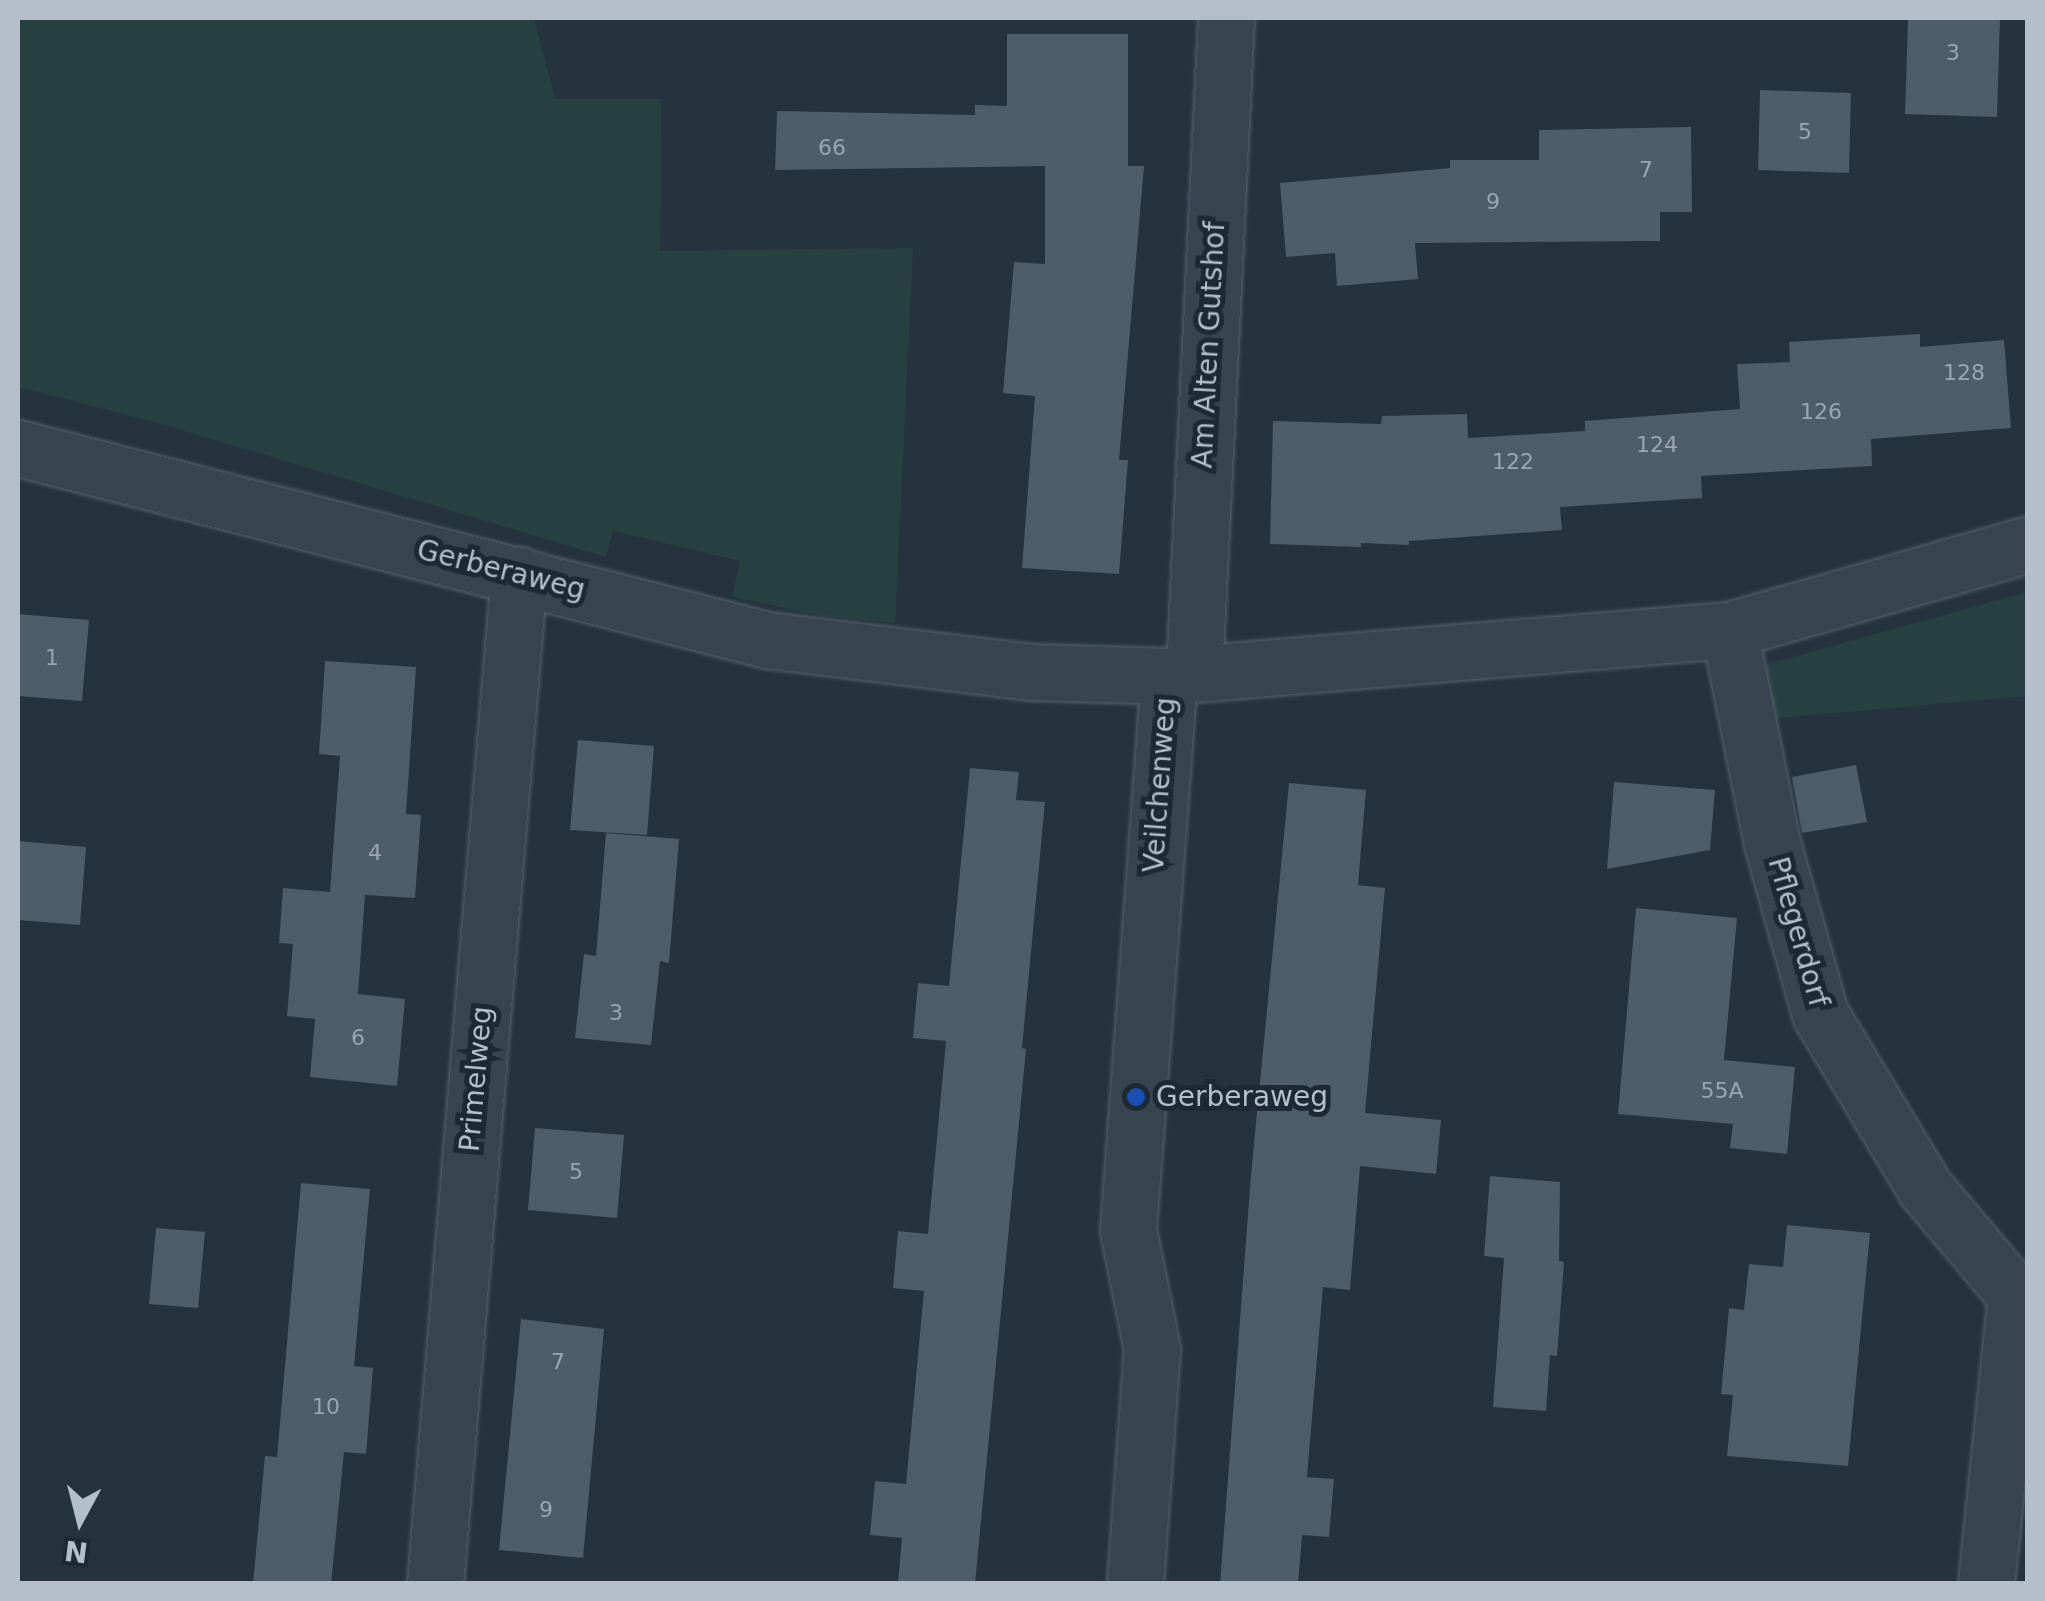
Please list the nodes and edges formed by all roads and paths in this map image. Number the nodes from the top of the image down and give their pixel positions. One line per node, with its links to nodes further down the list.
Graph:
1 (1226, 18): 6 (street, Am Alten Gutshof)
2 (18, 448): 4 (street, Gerberaweg)
3 (2028, 544): 5 (street, Veilchenweg)
4 (519, 574): 6 (street, Gerberaweg); 8 (street, Primelweg)
5 (1728, 630): 6 (street, Veilchenweg); 7 (street, Pflegerdorf)
6 (1181, 674): 9 (street, Veilchenweg)
7 (2022, 1296): 10 (street, Pflegerdorf)
8 (435, 1584)
9 (1135, 1584)
10 (1986, 1584)

